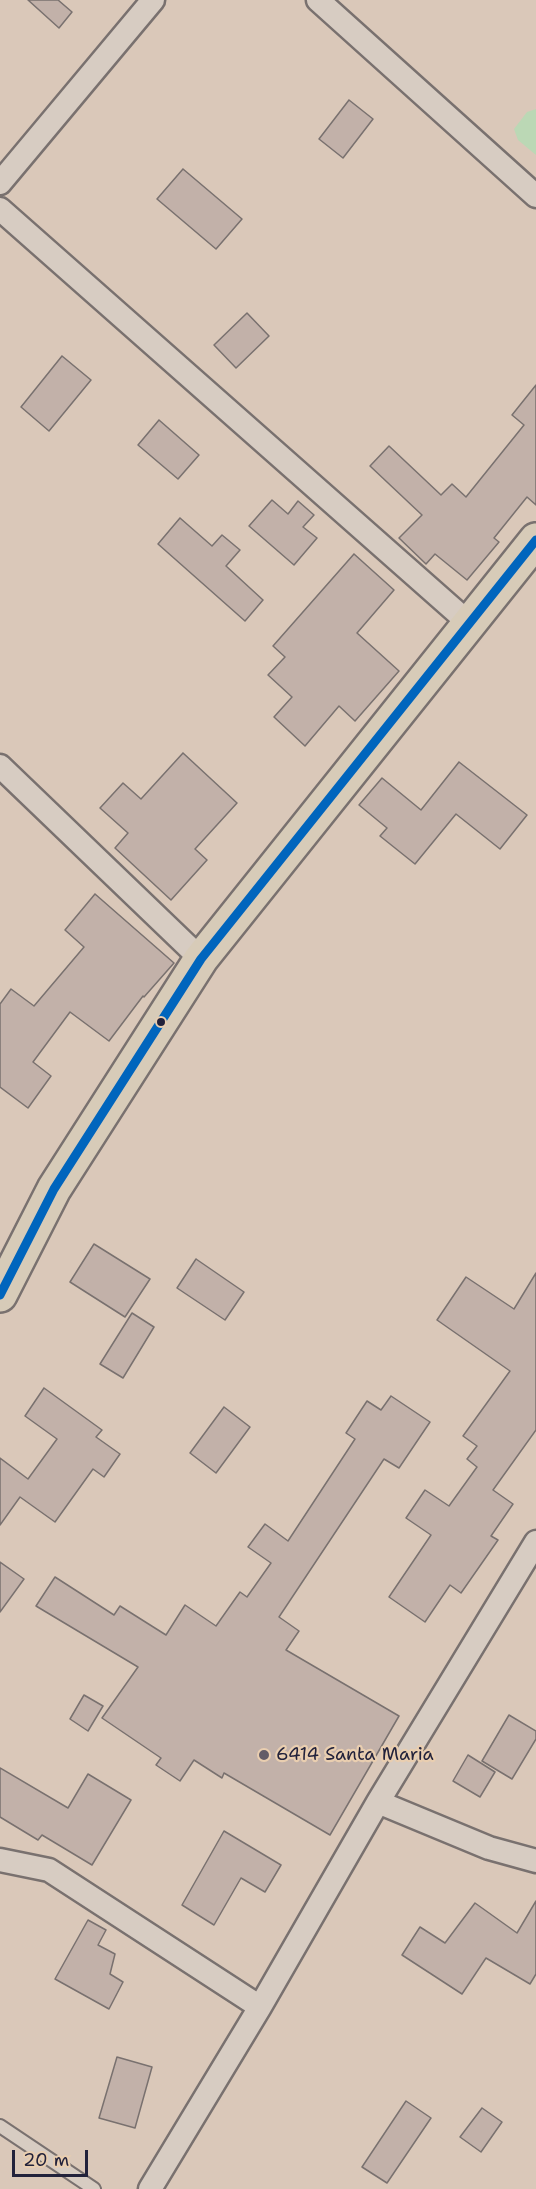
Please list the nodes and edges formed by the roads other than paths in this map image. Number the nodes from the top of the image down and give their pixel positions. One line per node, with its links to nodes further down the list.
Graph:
1 (153, 0): 3 (street)
2 (318, 0): 4 (street)
3 (0, 183)
4 (536, 196)
5 (0, 209): 7 (street)
6 (536, 540): 7 (main road)
7 (470, 624): 9 (main road)
8 (0, 766): 9 (street)
9 (201, 959): 10 (main road)
10 (0, 1295)
11 (536, 1542): 12 (street)
12 (378, 1802): 14 (street); 15 (street)
13 (0, 1860): 15 (street)
14 (536, 1861)
15 (260, 2007): 18 (street)
16 (0, 2126): 17 (lane)
17 (94, 2189)
18 (150, 2189)

